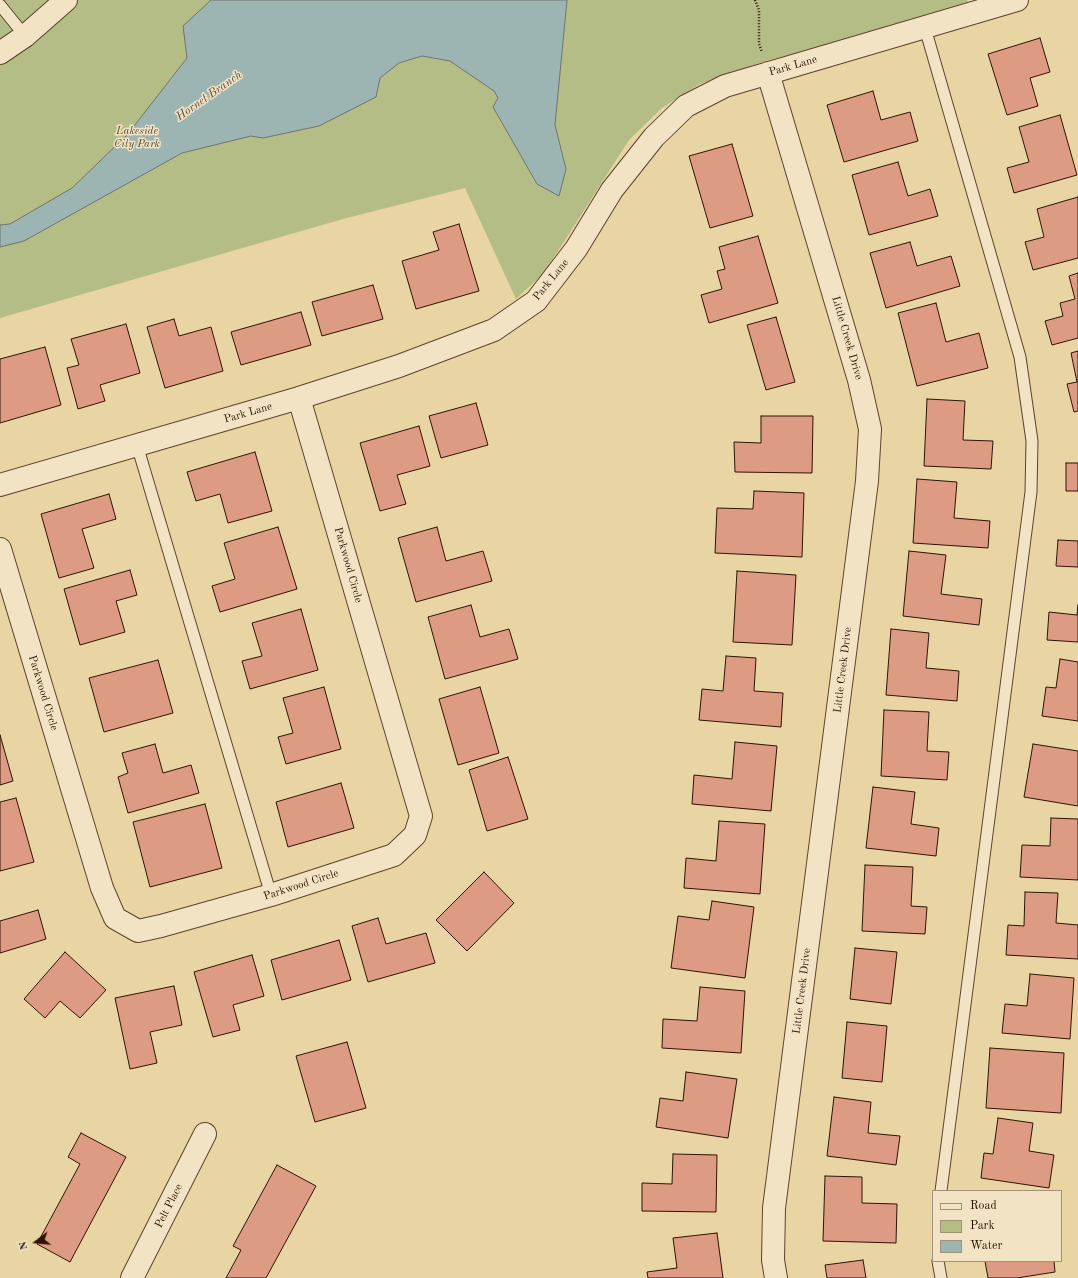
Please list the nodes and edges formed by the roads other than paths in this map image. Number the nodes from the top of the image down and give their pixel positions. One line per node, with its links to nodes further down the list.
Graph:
1 (66, 0): 5 (street)
2 (1017, 0): 4 (street, Park Lane)
3 (0, 5): 5 (lane)
4 (925, 28): 7 (street, Park Lane); 14 (lane)
5 (25, 36): 6 (street)
6 (0, 53)
7 (768, 73): 8 (street, Park Lane); 17 (street, Little Creek Drive)
8 (299, 398): 9 (street, Park Lane); 12 (street, Parkwood Circle)
9 (137, 445): 10 (street, Park Lane); 12 (lane)
10 (0, 485)
11 (0, 549): 12 (street, Parkwood Circle)
12 (271, 895)
13 (205, 1134): 16 (street, Pelt Place)
14 (941, 1190)
15 (938, 1262): 18 (lane)
16 (132, 1278)
17 (776, 1278)
18 (941, 1278)

